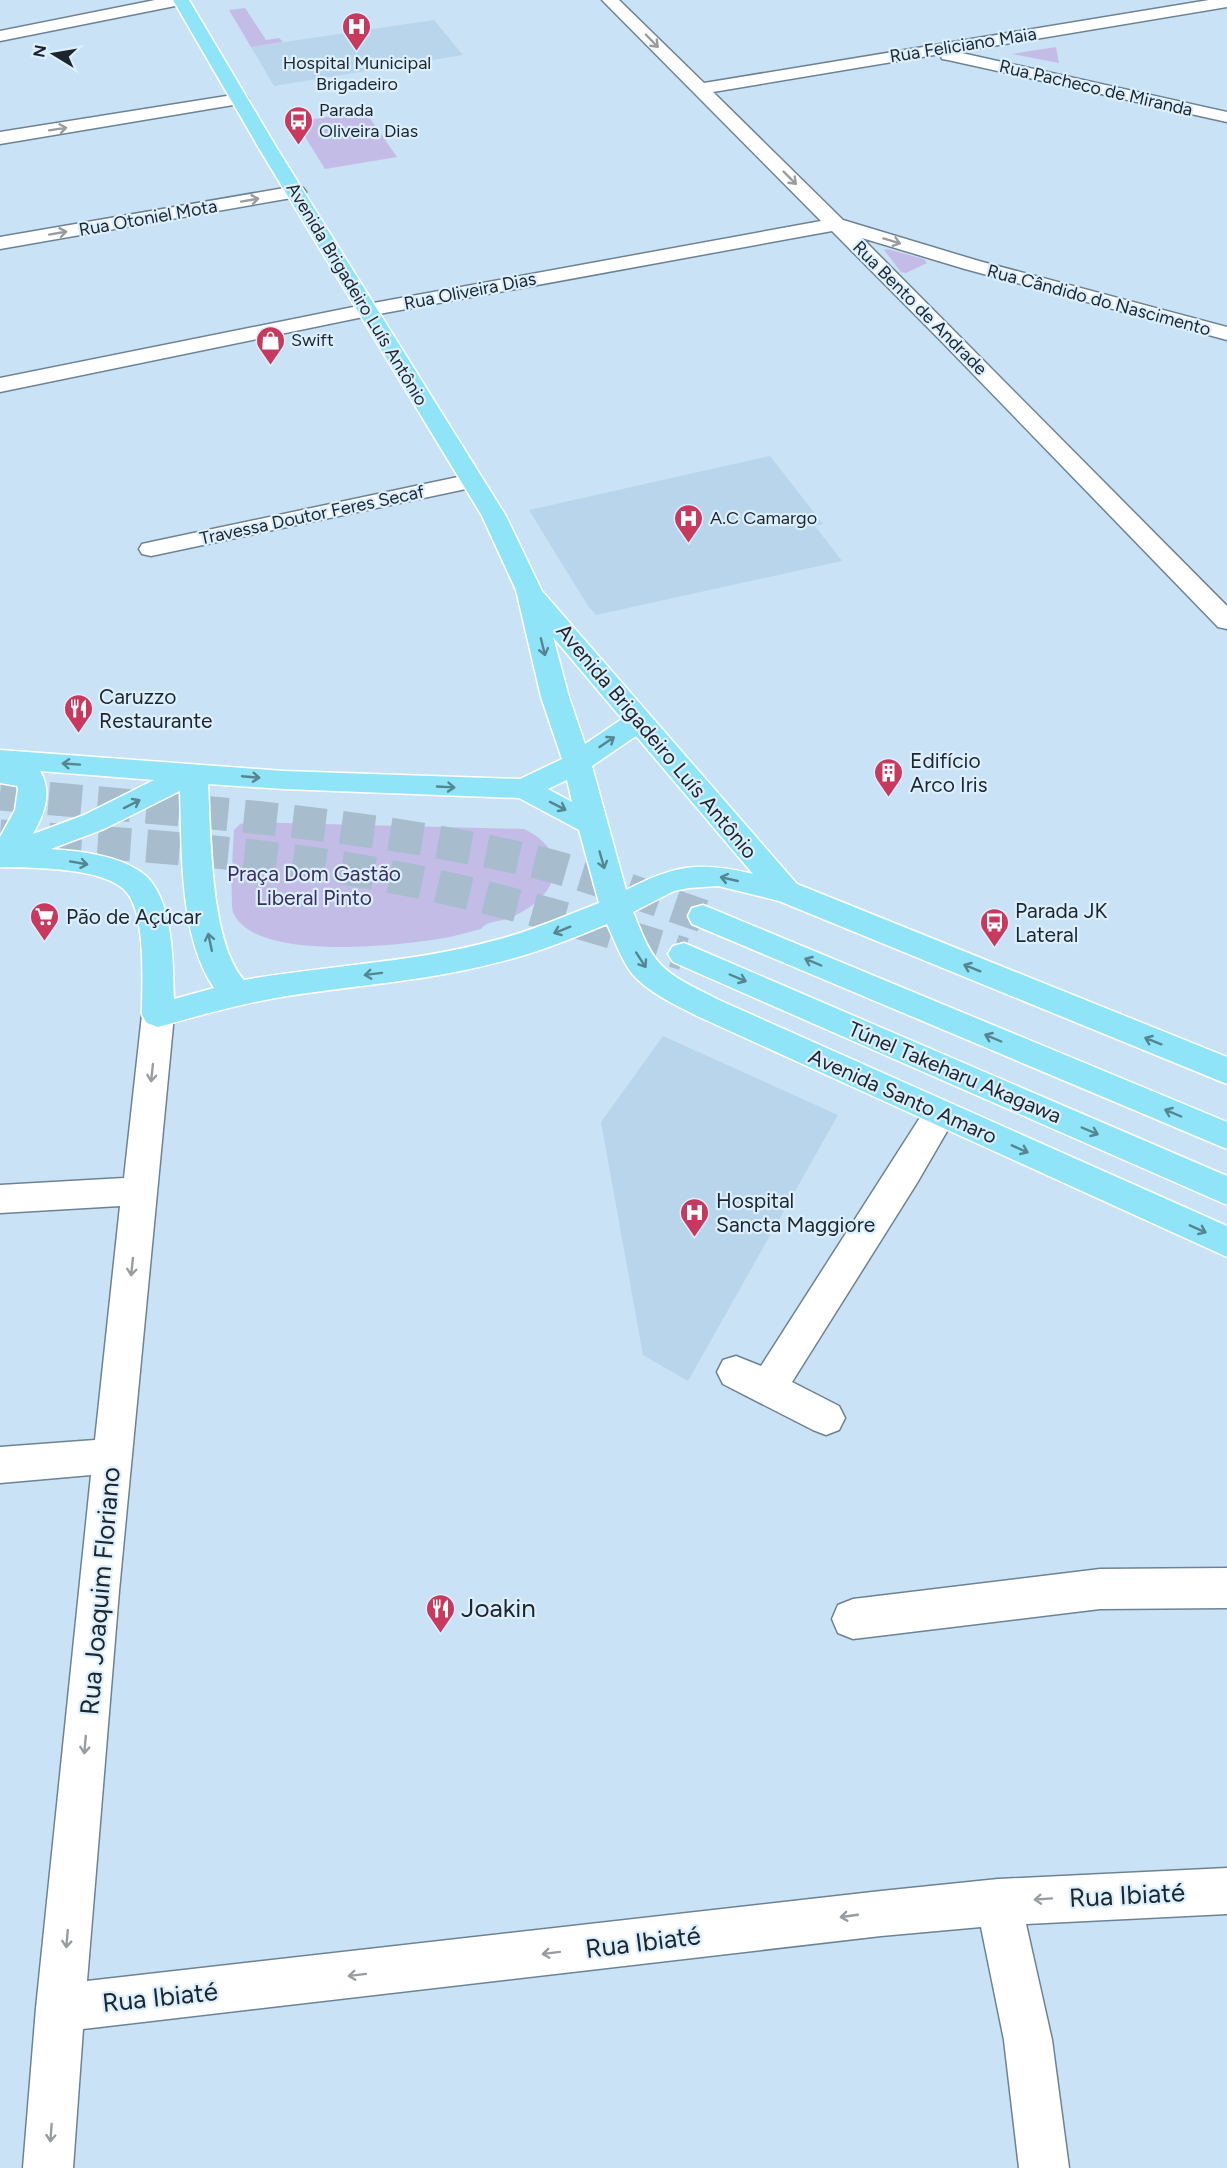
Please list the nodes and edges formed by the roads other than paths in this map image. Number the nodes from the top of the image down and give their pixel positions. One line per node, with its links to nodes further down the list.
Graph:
1 (180, 0): 4 (street); 7 (main road, Avenida Brigadeiro Luís Antônio)
2 (610, 0): 6 (street, Rua Bento de Andrade, one-way to 6)
3 (1227, 2): 5 (street, Rua Feliciano Maia)
4 (0, 36)
5 (930, 51): 6 (street, Rua Feliciano Maia); 8 (street, Rua Pacheco de Miranda)
6 (699, 89): 11 (street, Rua Bento de Andrade, one-way to 11)
7 (239, 99): 9 (street, one-way to 7); 10 (main road, Avenida Brigadeiro Luís Antônio)
8 (1227, 117)
9 (0, 138)
10 (296, 192): 12 (street, Rua Otoniel Mota, one-way to 10); 15 (main road, Avenida Brigadeiro Luís Antônio)
11 (836, 224): 13 (street, Rua Cândido do Nascimento, one-way to 13); 14 (street, Rua Bento de Andrade); 15 (street, Rua Oliveira Dias)
12 (0, 243)
13 (972, 265): 14 (street, Rua Cândido do Nascimento); 16 (street, Rua Cândido do Nascimento)
14 (920, 308): 21 (street, Rua Bento de Andrade)
15 (368, 310): 17 (street, Rua Oliveira Dias); 18 (main road, Avenida Brigadeiro Luís Antônio)
16 (1227, 334)
17 (0, 385)
18 (472, 482): 19 (street, Travessa Doutor Feres Secaf); 20 (main road, Avenida Brigadeiro Luís Antônio)
19 (151, 549)
20 (529, 590): 22 (main road, Avenida Brigadeiro Luís Antônio); 24 (main road, Avenida Brigadeiro Luís Antônio, one-way to 24)
21 (1227, 621)
22 (638, 722): 24 (main road, one-way to 22); 30 (main road, Avenida Brigadeiro Luís Antônio)
23 (0, 759): 25 (main road, one-way to 23)
24 (577, 763): 27 (main road); 28 (main road, Avenida Brigadeiro Luís Antônio)
25 (193, 772): 27 (main road, one-way to 27); 29 (main road, one-way to 25); 34 (main road, one-way to 25)
26 (0, 774): 29 (main road)
27 (524, 789): 28 (main road, one-way to 28)
28 (592, 824): 31 (main road, Avenida Brigadeiro Luís Antônio, one-way to 31)
29 (0, 857): 35 (main road, one-way to 35)
30 (786, 892): 31 (main road, one-way to 31); 36 (main road, one-way to 30)
31 (616, 908): 34 (main road, one-way to 34); 37 (main road, Avenida Santo Amaro, one-way to 37)
32 (703, 916): 38 (main road, one-way to 32)
33 (684, 954): 40 (main road, Túnel Takeharu Akagawa, one-way to 40)
34 (237, 993): 35 (main road)
35 (158, 1015): 39 (street, Rua Joaquim Floriano, one-way to 39)
36 (1227, 1071)
37 (940, 1114): 42 (main road, Avenida Santo Amaro, one-way to 42); 44 (street)
38 (1227, 1136)
39 (139, 1191): 41 (street); 46 (street, Rua Joaquim Floriano, one-way to 46)
40 (1227, 1191)
41 (0, 1199)
42 (1227, 1242)
43 (736, 1372): 44 (street)
44 (768, 1388): 45 (street)
45 (826, 1418)
46 (112, 1456): 47 (street); 52 (street, Rua Joaquim Floriano, one-way to 52)
47 (0, 1466)
48 (1227, 1588): 49 (street)
49 (853, 1619)
50 (1227, 1891): 51 (street, Rua Ibiaté, one-way to 51)
51 (998, 1902): 52 (street, Rua Ibiaté, one-way to 52); 54 (street)
52 (60, 2008): 53 (street, Rua Joaquim Floriano, one-way to 53)
53 (48, 2168)
54 (1044, 2168)

